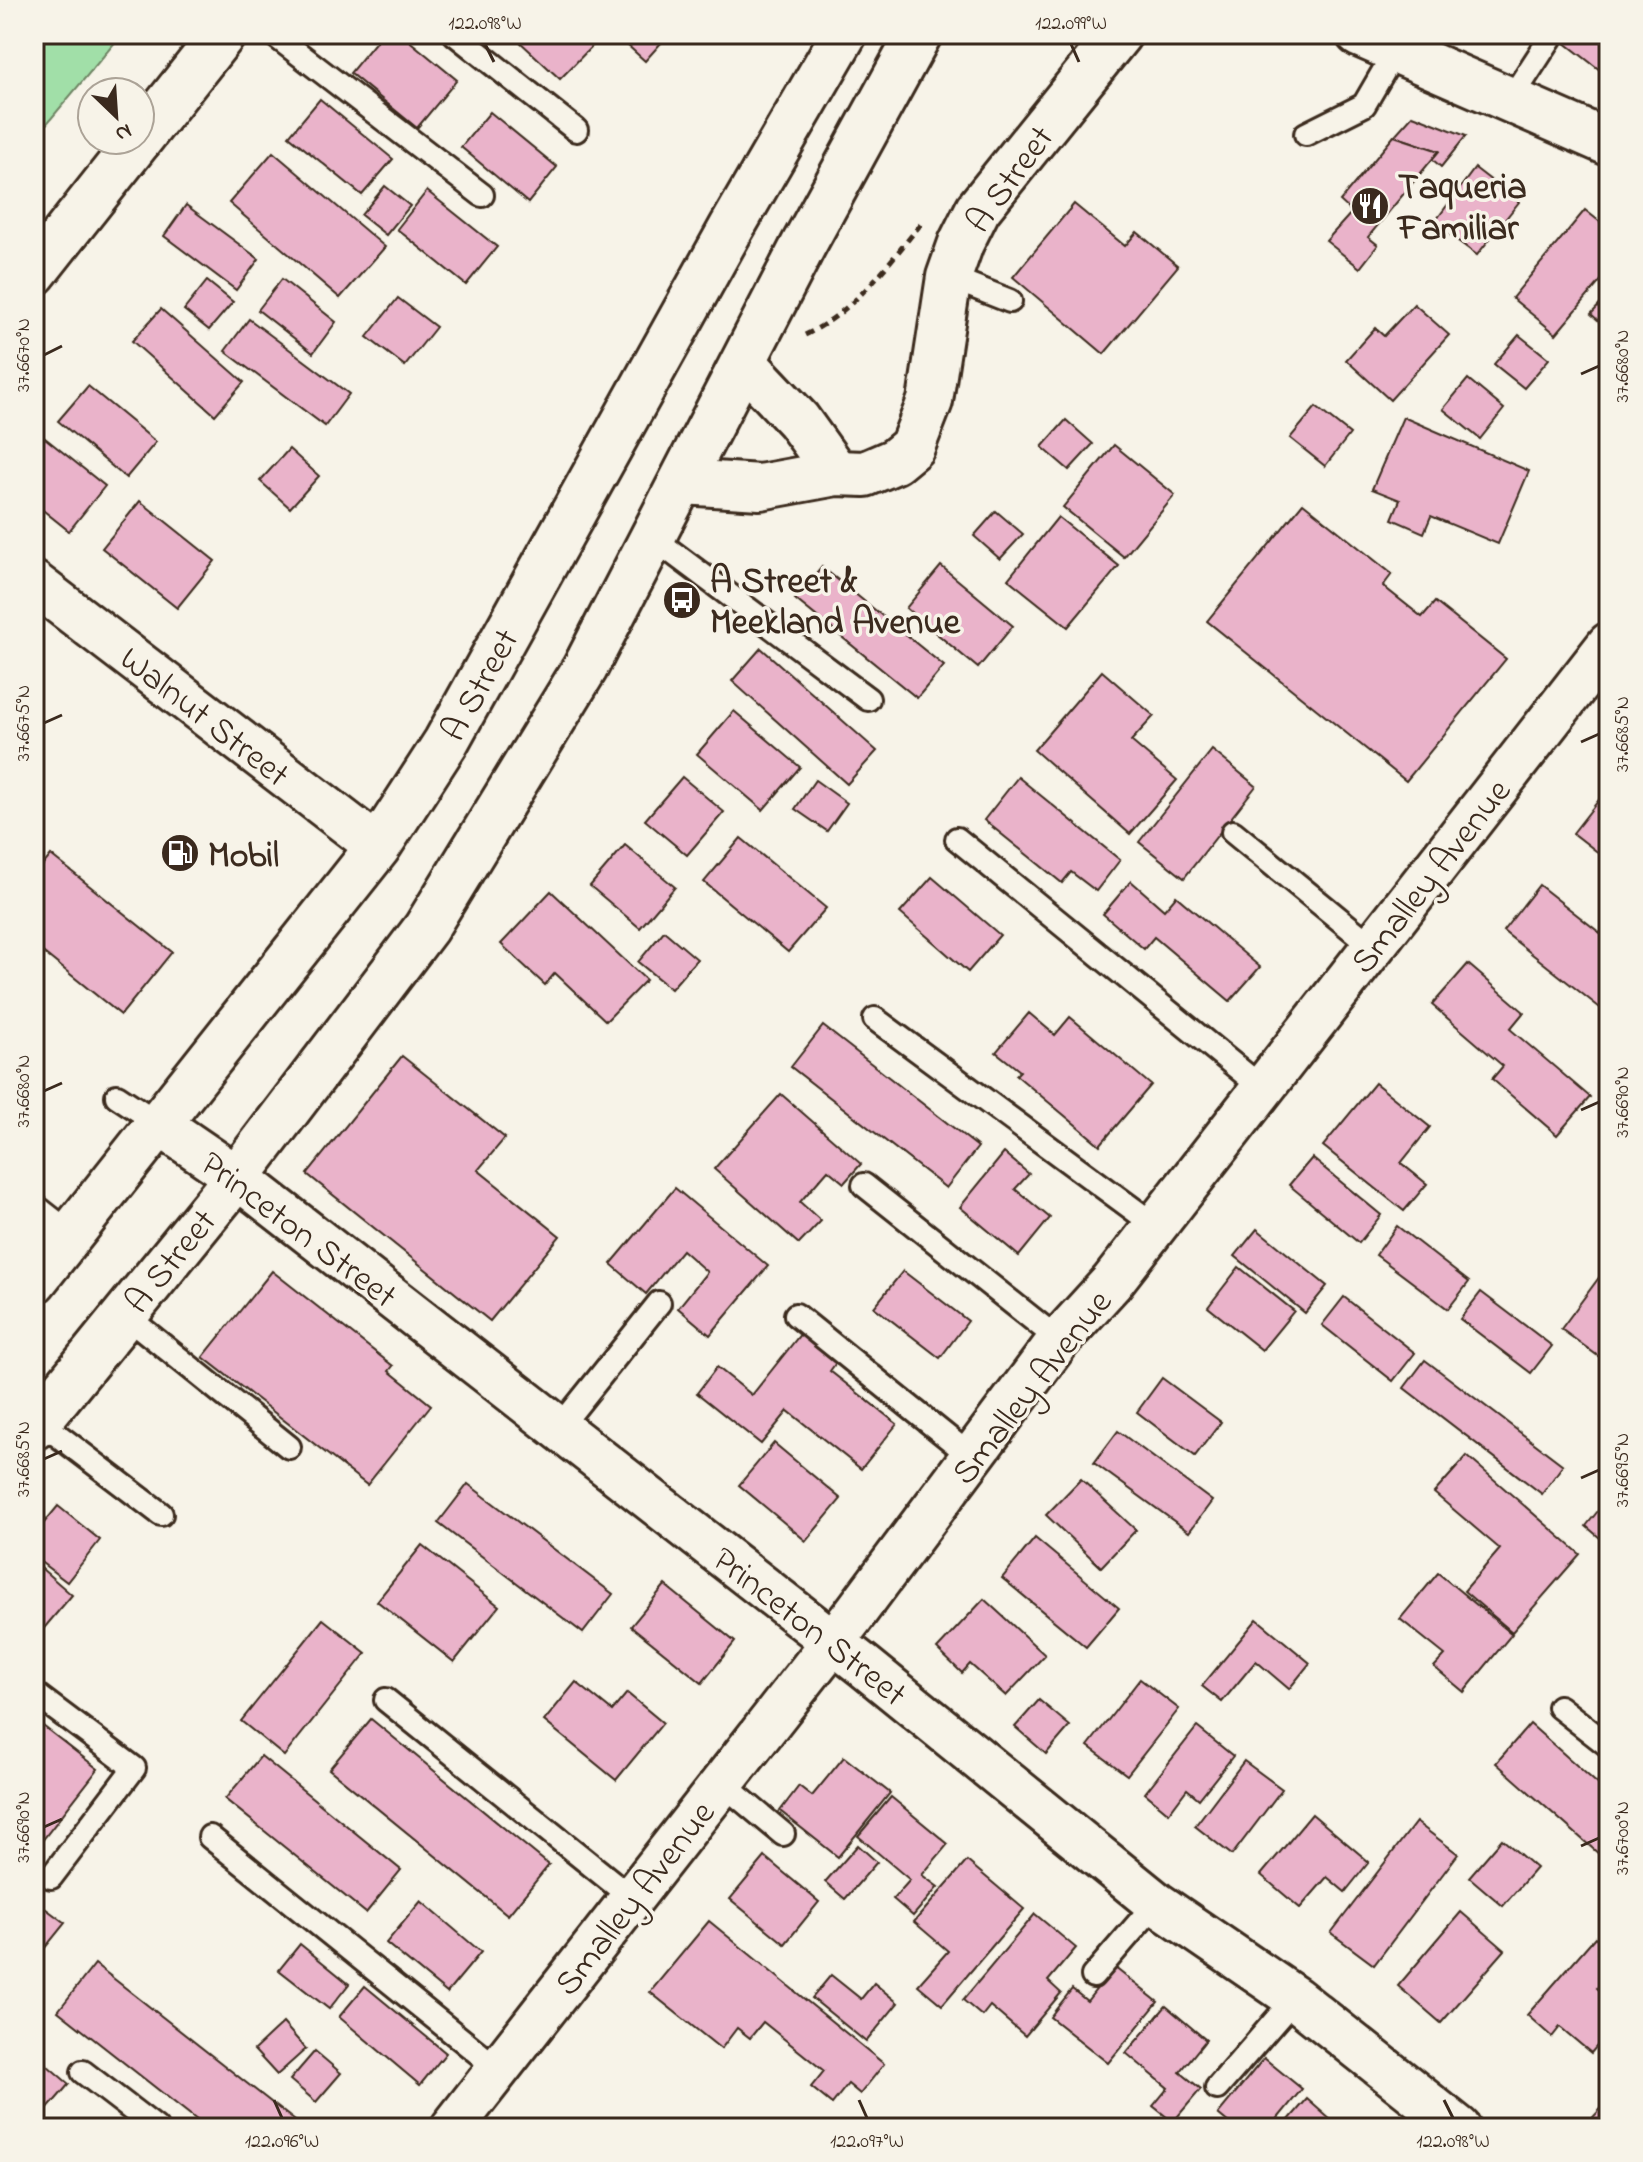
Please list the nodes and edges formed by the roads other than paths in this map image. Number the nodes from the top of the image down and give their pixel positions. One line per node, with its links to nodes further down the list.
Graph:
1 (223, 34): 10 (main road)
2 (273, 34): 15 (lane)
3 (455, 34): 11 (lane)
4 (844, 34): 28 (main road, A Street)
5 (919, 34): 19 (main road, A Street)
6 (1119, 34): 17 (main road, A Street)
7 (1553, 34): 9 (lane)
8 (1378, 42): 9 (main road); 12 (lane)
9 (1511, 99): 13 (main road)
10 (156, 119)
11 (576, 130)
12 (1306, 134)
13 (1609, 143)
14 (127, 156): 16 (main road)
15 (482, 195)
16 (34, 273)
17 (949, 277): 18 (lane); 20 (main road, A Street)
18 (1010, 301)
19 (745, 364): 20 (main road); 21 (main road, A Street)
20 (836, 473): 21 (main road, A Street)
21 (683, 482): 22 (main road, A Street)
22 (653, 538): 25 (lane); 34 (main road, A Street)
23 (34, 583): 28 (street, Walnut Street)
24 (1609, 644): 29 (street, Smalley Avenue)
25 (868, 699)
26 (1233, 832): 29 (lane)
27 (957, 839): 31 (lane)
28 (378, 847): 33 (main road, A Street)
29 (1372, 946): 31 (street, Smalley Avenue)
30 (875, 1019): 37 (lane)
31 (1261, 1087): 37 (street, Smalley Avenue)
32 (117, 1096): 33 (lane)
33 (161, 1125): 34 (street, Princeton Street); 38 (main road, A Street)
34 (237, 1177): 41 (main road, A Street); 45 (street, Princeton Street)
35 (864, 1185): 43 (lane)
36 (34, 1205): 38 (lane)
37 (1156, 1226): 43 (street, Smalley Avenue)
38 (71, 1234): 39 (main road, A Street)
39 (34, 1281)
40 (659, 1303): 45 (lane)
41 (125, 1315): 44 (main road, A Street); 46 (lane)
42 (796, 1315): 47 (lane)
43 (1059, 1340): 47 (street, Smalley Avenue)
44 (37, 1424): 48 (lane)
45 (559, 1428): 49 (street, Princeton Street)
46 (289, 1447)
47 (972, 1457): 49 (street, Smalley Avenue)
48 (161, 1514)
49 (832, 1641): 54 (street, Smalley Avenue); 59 (street, Princeton Street)
50 (34, 1693): 57 (lane)
51 (386, 1700): 58 (lane)
52 (1559, 1707): 53 (lane)
53 (1609, 1746)
54 (722, 1783): 55 (lane); 58 (street, Smalley Avenue)
55 (783, 1834)
56 (210, 1837): 62 (lane)
57 (51, 1877)
58 (632, 1898): 62 (street, Smalley Avenue)
59 (1156, 1903): 60 (lane); 61 (street, Princeton Street)
60 (1093, 1976)
61 (1295, 1998): 64 (lane); 67 (street, Princeton Street)
62 (498, 2069): 66 (street, Smalley Avenue)
63 (83, 2072): 65 (lane)
64 (1217, 2088)
65 (156, 2128)
66 (452, 2128)
67 (1459, 2128)

